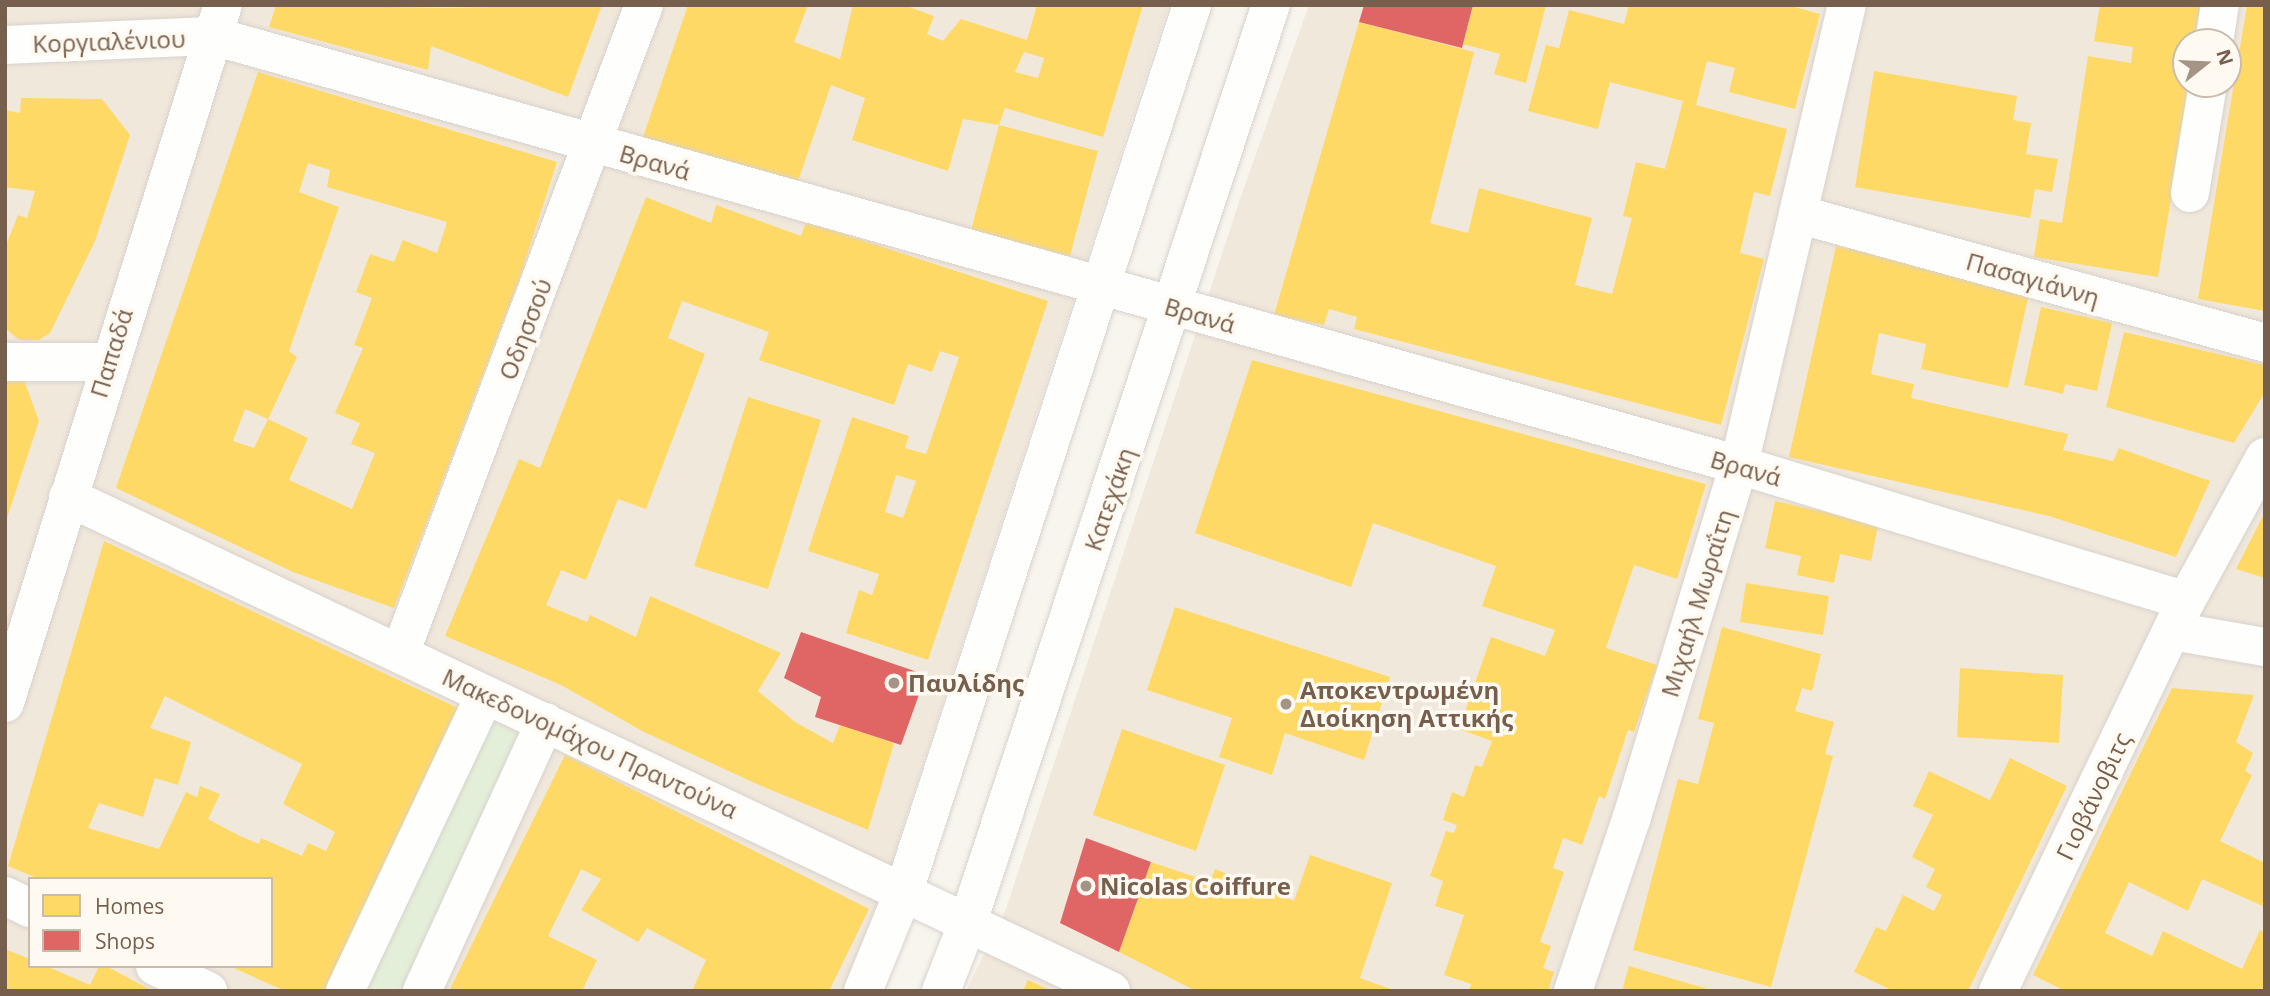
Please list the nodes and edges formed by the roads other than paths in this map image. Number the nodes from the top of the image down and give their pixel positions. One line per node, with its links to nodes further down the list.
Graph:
1 (644, 5): 10 (street, Οδησσού)
2 (1192, 5): 13 (street)
3 (1270, 5): 14 (street, Κατεχάκη)
4 (1847, 5): 12 (street, Μιχαήλ Μωραΐτη)
5 (2220, 5): 7 (street)
6 (218, 21): 8 (street, Κοργιαλένιου); 10 (street, Βρανά); 17 (street, Παπαδά)
7 (2216, 28)
8 (5, 45)
9 (2206, 98): 11 (street)
10 (595, 145): 13 (street, Βρανά); 24 (street, Οδησσού)
11 (2190, 193)
12 (1801, 215): 15 (street, Πασαγιάννη); 19 (street, Μιχαήλ Μωραΐτη)
13 (1101, 288): 14 (street, Βρανά); 28 (street)
14 (1174, 308): 19 (street, Βρανά); 31 (street, Κατεχάκη)
15 (2265, 343)
16 (5, 362): 17 (street)
17 (108, 362): 20 (street, Παπαδά)
18 (2265, 457): 21 (street, Γιοβάνοβιτς)
19 (1739, 465): 21 (street, Βρανά); 40 (street, Μιχαήλ Μωραΐτη)
20 (68, 497): 23 (street, Παπαδά); 24 (street, Μακεδονομάχου Πραντούνα)
21 (2179, 616): 22 (street, Βρανά); 33 (street, Γιοβάνοβιτς)
22 (2265, 647)
23 (13, 652): 26 (street, Παπαδά)
24 (401, 652): 25 (street, Μακεδονομάχου Πραντούνα)
25 (484, 697): 27 (street, Μακεδονομάχου Πραντούνα); 35 (street)
26 (5, 703)
27 (545, 723): 28 (street, Μακεδονομάχου Πραντούνα); 36 (street)
28 (904, 891): 31 (street, Μακεδονομάχου Πραντούνα); 37 (street)
29 (5, 896): 30 (street)
30 (28, 907)
31 (968, 922): 38 (street, Κατεχάκη); 39 (street, Μακεδονομάχου Πραντούνα)
32 (159, 968): 34 (street)
33 (1999, 990)
34 (208, 991)
35 (345, 991)
36 (422, 991)
37 (863, 991)
38 (941, 991)
39 (1111, 991)
40 (1573, 991)

